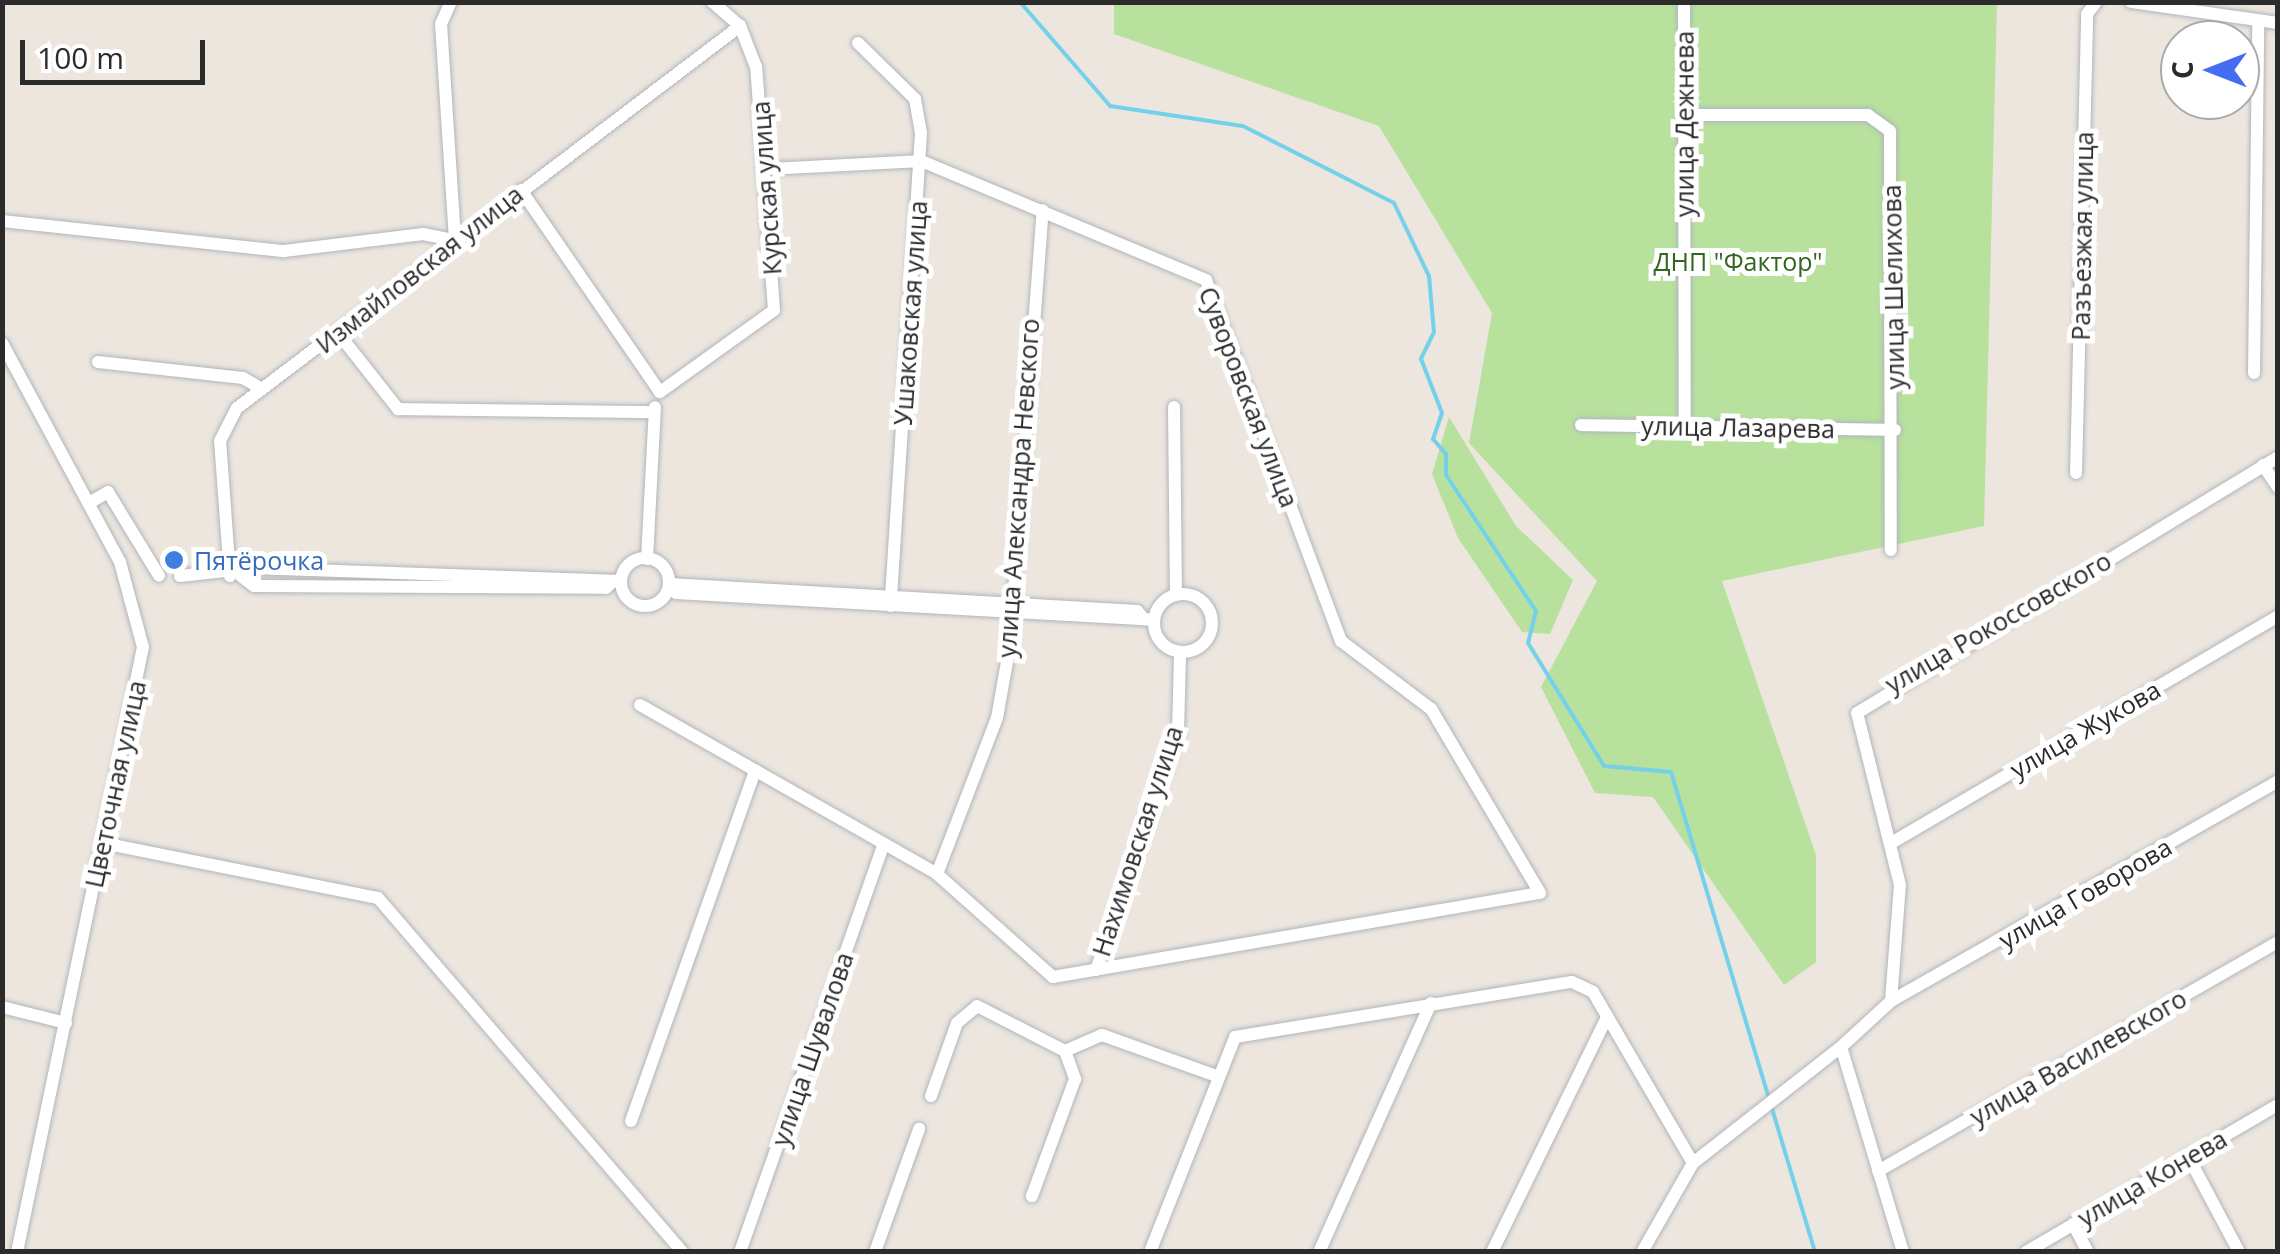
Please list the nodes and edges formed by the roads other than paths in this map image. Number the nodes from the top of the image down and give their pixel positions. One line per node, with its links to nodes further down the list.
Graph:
1 (451, 2): 16 (street)
2 (712, 2): 7 (street, Курская улица)
3 (1684, 2): 9 (street, улица Дежнева)
4 (2096, 2): 30 (street, Разъезжая улица)
5 (2131, 2): 6 (street)
6 (2251, 20)
7 (740, 26): 12 (street, Курская улица); 13 (street, Измайловская улица)
8 (858, 43): 11 (street, Ушаковская улица)
9 (1686, 115): 26 (street, улица Дежнева); 27 (street, улица Шелихова)
10 (2257, 120): 20 (street)
11 (921, 162): 12 (street, Суворовская улица); 14 (street, Суворовская улица); 41 (street, Ушаковская улица)
12 (767, 168): 22 (street, Курская улица)
13 (521, 190): 16 (street, Измайловская улица); 22 (street)
14 (1042, 210): 42 (street, улица Александра Невского); 54 (street, Суворовская улица)
15 (2, 221): 16 (street)
16 (455, 240): 17 (street, Измайловская улица)
17 (338, 332): 21 (street, Измайловская улица); 24 (street)
18 (2, 342): 32 (street, Цветочная улица)
19 (98, 362): 21 (street)
20 (2254, 373)
21 (262, 390): 37 (street, Измайловская улица)
22 (660, 392): 24 (street)
23 (1174, 407): 40 (street)
24 (654, 412): 34 (street)
25 (1580, 425): 26 (street, улица Лазарева)
26 (1685, 425): 27 (street, улица Лазарева)
27 (1895, 430): 33 (street, улица Шелихова)
28 (2278, 457): 29 (street, улица Рокоссовского)
29 (2263, 465): 31 (street); 49 (street, улица Рокоссовского)
30 (2076, 473)
31 (2278, 487)
32 (89, 503): 35 (street); 50 (street, Цветочная улица)
33 (1891, 550)
34 (647, 559): 38 (street); 39 (street)
35 (159, 576)
36 (180, 576): 37 (street)
37 (235, 576): 38 (street)
38 (617, 581): 39 (street)
39 (671, 584): 41 (street)
40 (1176, 594): 44 (street); 45 (street)
41 (890, 600): 42 (street)
42 (1010, 609): 44 (street); 52 (street, улица Александра Невского)
43 (2278, 616): 49 (street, улица Жукова)
44 (1149, 620): 45 (street)
45 (1180, 653): 54 (street, Нахимовская улица)
46 (640, 705): 47 (street)
47 (755, 770): 51 (street); 67 (street)
48 (2278, 781): 55 (street, улица Говорова)
49 (1893, 842): 55 (street, улица Рокоссовского)
50 (103, 843): 59 (street, Цветочная улица); 75 (street)
51 (884, 846): 52 (street); 76 (street, улица Шувалова)
52 (937, 874): 54 (street)
53 (2278, 942): 71 (street, улица Василевского)
54 (1096, 970)
55 (1891, 1001): 61 (street)
56 (1431, 1003): 58 (street); 63 (street); 79 (street)
57 (2, 1007): 59 (street)
58 (1607, 1016): 70 (street); 80 (street)
59 (66, 1023): 74 (street, Цветочная улица)
60 (1089, 1040): 62 (street); 63 (street); 64 (street)
61 (1840, 1048): 70 (street); 71 (street)
62 (1065, 1051): 64 (street); 65 (street)
63 (1214, 1075): 78 (street)
64 (1075, 1079): 72 (street)
65 (931, 1096)
66 (2278, 1105): 69 (street, улица Конева)
67 (631, 1122)
68 (919, 1129): 77 (street)
69 (2188, 1156): 73 (street, улица Конева); 85 (street)
70 (1692, 1163): 81 (street)
71 (1878, 1171): 82 (street)
72 (1032, 1196)
73 (2072, 1224): 83 (street, улица Конева); 84 (street)
74 (17, 1252)
75 (682, 1252)
76 (740, 1252)
77 (875, 1252)
78 (1150, 1252)
79 (1319, 1252)
80 (1492, 1252)
81 (1642, 1252)
82 (1903, 1252)
83 (2026, 1252)
84 (2088, 1252)
85 (2240, 1252)

